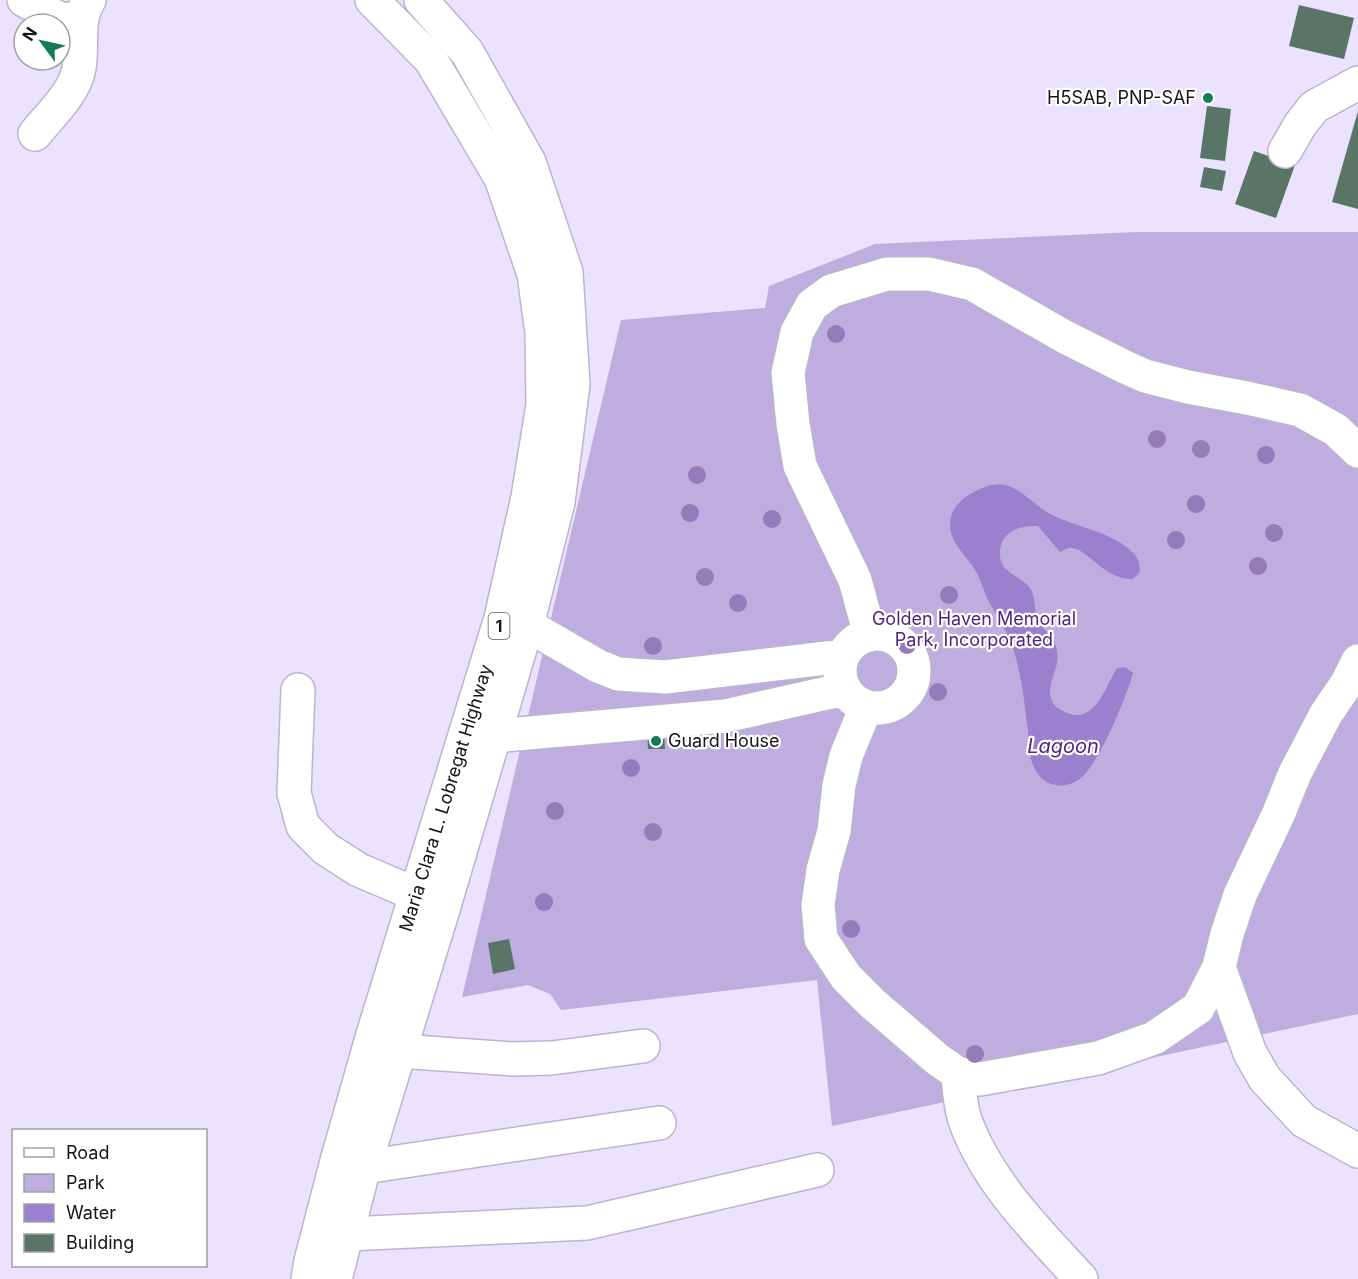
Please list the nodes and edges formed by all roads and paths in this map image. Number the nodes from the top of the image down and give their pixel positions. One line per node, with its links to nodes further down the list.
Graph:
1 (24, 0): 4 (main road)
2 (372, 0): 9 (main road, Maria Clara L. Lobregat Highway / 1)
3 (421, 0): 8 (main road, Maria Clara L. Lobregat Highway / 1)
4 (85, 10): 6 (main road)
5 (1358, 83): 7 (main road)
6 (35, 134)
7 (1285, 151)
8 (529, 162): 9 (main road); 11 (main road, Maria Clara L. Lobregat Highway / 1)
9 (501, 178): 11 (main road, Maria Clara L. Lobregat Highway / 1)
10 (1358, 451): 13 (main road)
11 (543, 500): 12 (main road, Maria Clara L. Lobregat Highway / 1); 23 (main road, Maria Clara L. Lobregat Highway / 1)
12 (527, 625): 17 (main road); 22 (main road, Maria Clara L. Lobregat Highway / 1)
13 (870, 635): 14 (main road); 19 (main road)
14 (843, 656): 16 (main road); 19 (main road)
15 (1358, 661): 24 (main road)
16 (720, 670): 17 (main road); 20 (main road)
17 (639, 675): 21 (main road)
18 (298, 690): 23 (main road)
19 (855, 698): 20 (main road); 27 (main road)
20 (725, 716): 21 (main road)
21 (637, 724): 22 (main road)
22 (494, 736): 23 (main road, Maria Clara L. Lobregat Highway / 1)
23 (430, 901): 26 (main road, Maria Clara L. Lobregat Highway / 1); 33 (main road, Maria Clara L. Lobregat Highway / 1)
24 (1219, 967): 27 (main road); 29 (main road)
25 (643, 1046): 26 (main road)
26 (399, 1051): 30 (main road, Maria Clara L. Lobregat Highway / 1)
27 (957, 1073): 35 (main road)
28 (659, 1123): 30 (main road)
29 (1358, 1151)
30 (364, 1167): 32 (main road, Maria Clara L. Lobregat Highway / 1)
31 (817, 1170): 32 (main road)
32 (346, 1234): 34 (main road, Maria Clara L. Lobregat Highway / 1)
33 (308, 1279)
34 (335, 1279)
35 (1081, 1279)

